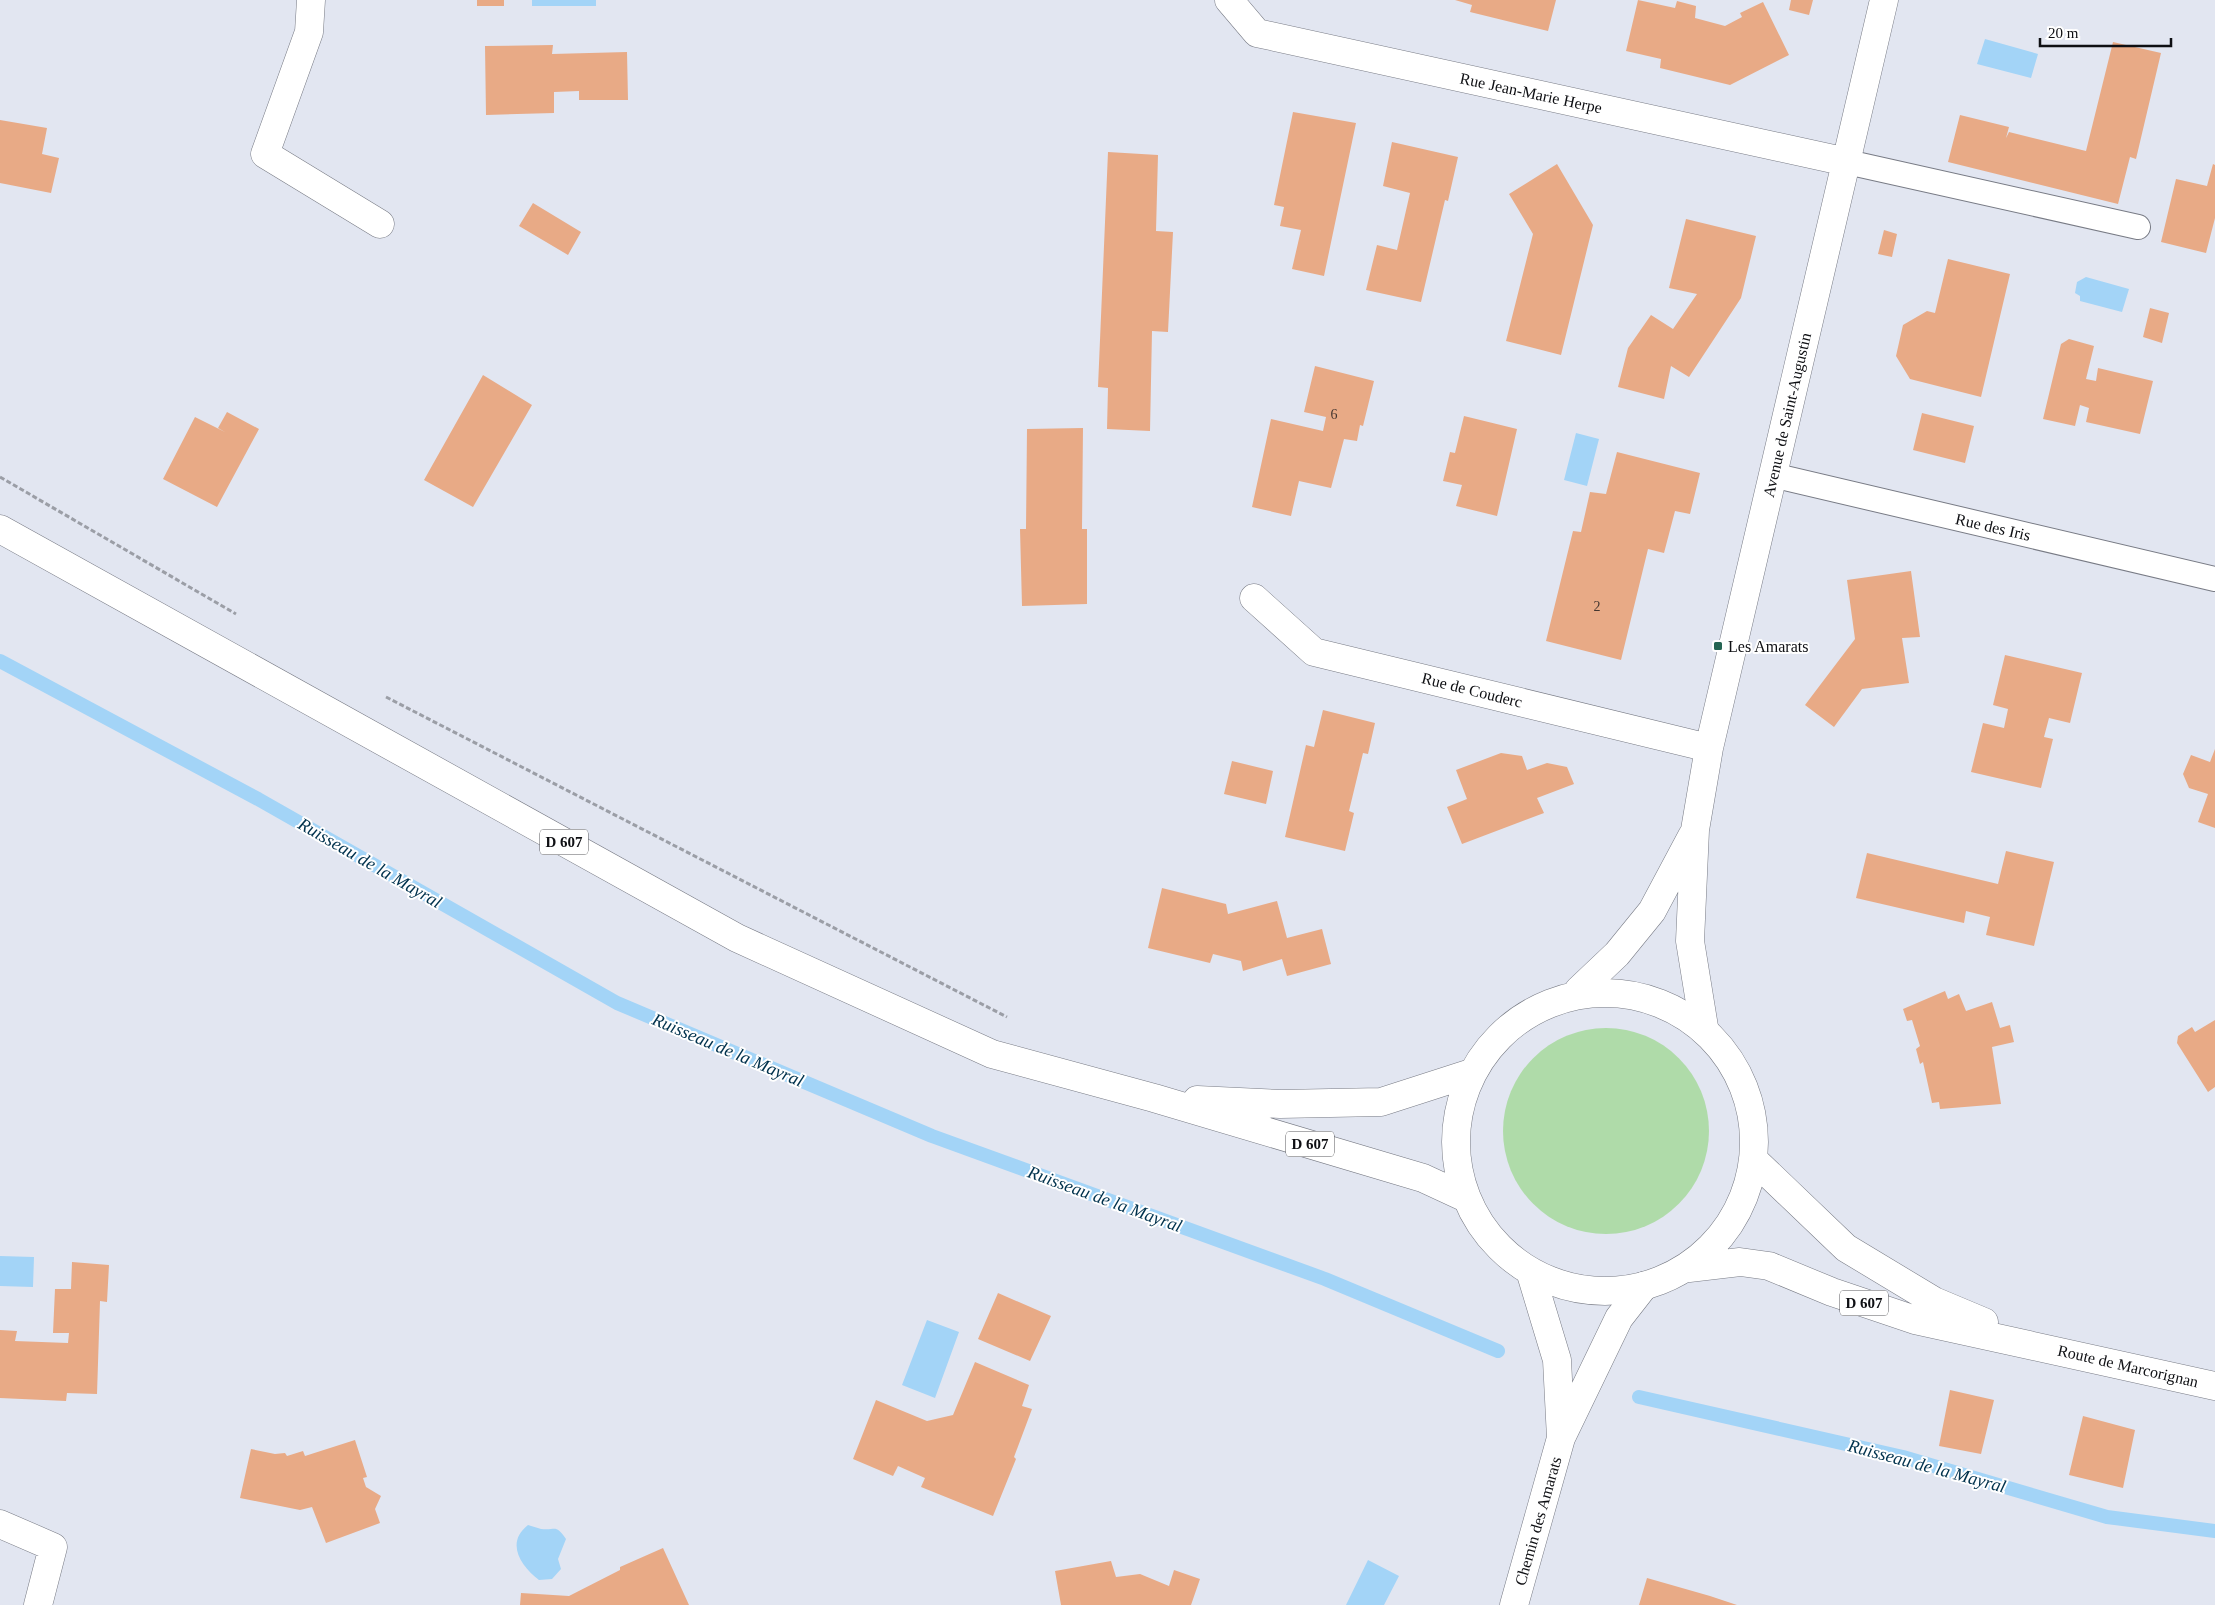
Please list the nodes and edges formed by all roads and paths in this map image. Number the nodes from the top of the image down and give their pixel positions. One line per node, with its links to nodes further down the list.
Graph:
1 (311, 0): 5 (main road)
2 (1229, 0): 4 (main road, Rue Jean-Marie Herpe)
3 (1884, 0): 4 (main road, Avenue de Saint-Augustin)
4 (1847, 162): 6 (lane); 7 (main road, Avenue de Saint-Augustin)
5 (380, 224)
6 (2138, 227)
7 (1772, 475): 10 (lane, Rue des Iris); 14 (main road, Avenue de Saint-Augustin)
8 (0, 477): 12 (path)
9 (0, 529): 20 (main road, D 607)
10 (2215, 579)
11 (1254, 598): 14 (main road, Rue de Couderc)
12 (240, 617)
13 (379, 694): 17 (path)
14 (1709, 748): 15 (main road, Avenue de Saint-Augustin)
15 (1695, 830): 16 (main road, Avenue de Saint-Augustin); 18 (main road, Avenue de Saint-Augustin)
16 (1578, 990): 18 (main road); 19 (main road)
17 (1008, 1017)
18 (1704, 1028): 21 (main road)
19 (1471, 1073): 20 (main road, D 607); 22 (main road)
20 (1154, 1098): 22 (main road, D 607)
21 (1755, 1161): 23 (main road); 26 (main road, D 607)
22 (1464, 1197): 24 (main road)
23 (1689, 1268): 25 (main road); 26 (main road, D 607)
24 (1531, 1274): 25 (main road); 28 (main road, Chemin des Amarats)
25 (1644, 1286): 28 (main road, Chemin des Amarats)
26 (2040, 1346): 27 (main road, Route de Marcorignan / D 607)
27 (2215, 1386)
28 (1561, 1438): 31 (main road, Chemin des Amarats)
29 (0, 1524): 30 (main road)
30 (38, 1605)
31 (1514, 1605)

